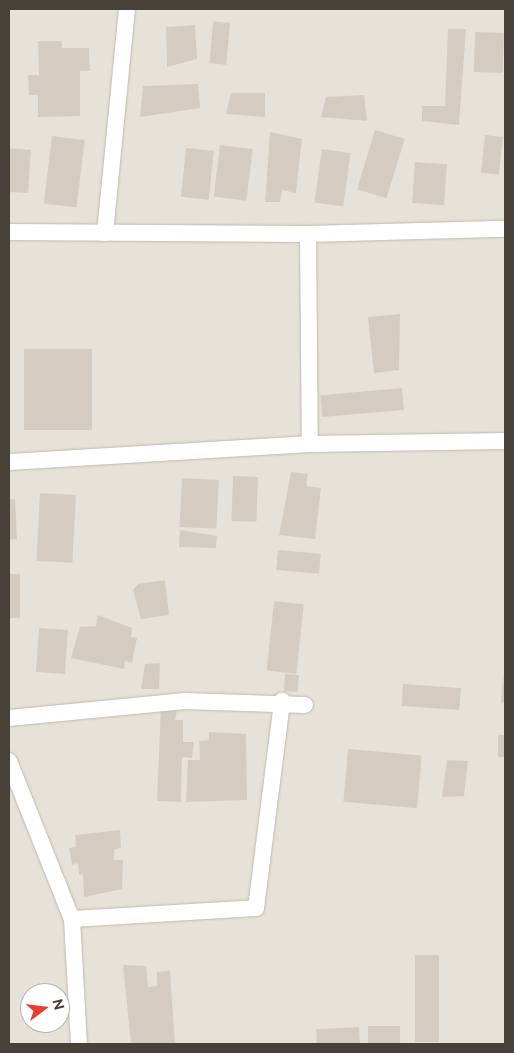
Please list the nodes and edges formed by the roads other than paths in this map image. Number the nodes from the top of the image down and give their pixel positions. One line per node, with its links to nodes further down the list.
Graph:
1 (127, 9): 4 (street)
2 (505, 229): 5 (street)
3 (9, 232): 4 (street)
4 (105, 233): 5 (street)
5 (308, 234): 7 (street)
6 (505, 441): 7 (street)
7 (310, 444): 8 (street)
8 (9, 462)
9 (282, 701): 10 (street); 11 (street); 13 (street)
10 (305, 705)
11 (9, 718)
12 (9, 761): 13 (street)
13 (72, 919): 14 (street)
14 (80, 1044)

